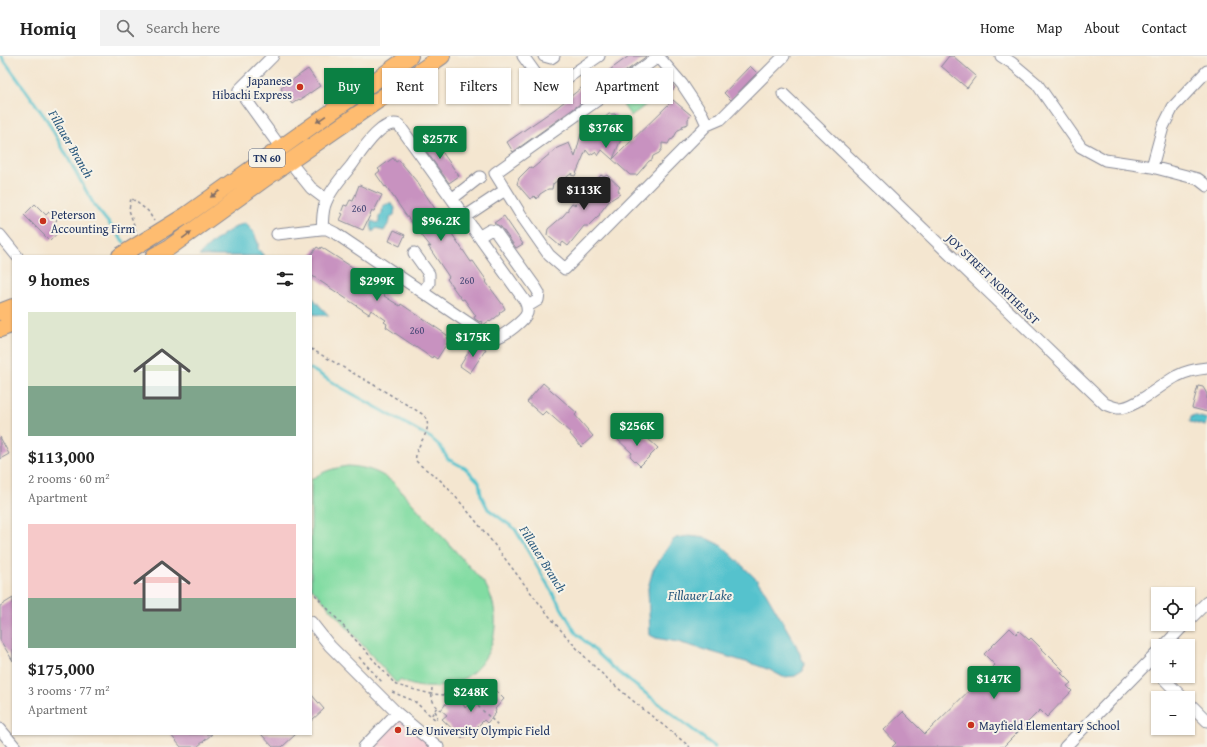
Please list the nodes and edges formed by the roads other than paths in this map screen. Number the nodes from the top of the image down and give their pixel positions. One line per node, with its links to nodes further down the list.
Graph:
1 (273, 56): 14 (street)
2 (410, 56): 14 (highway, TN 60, one-way to 14)
3 (442, 56): 15 (highway, TN 60)
4 (523, 56): 7 (street)
5 (544, 56): 6 (street)
6 (554, 56)
7 (599, 56)
8 (658, 56): 13 (street); 19 (street)
9 (784, 56): 13 (street)
10 (1001, 56): 16 (street)
11 (1207, 71): 16 (street)
12 (783, 94): 37 (street, JOY STREET NORTHEAST)
13 (707, 125): 19 (street)
14 (281, 148): 29 (highway, TN 60, one-way to 29)
15 (290, 162): 21 (street); 30 (highway, TN 60, one-way to 15)
16 (1152, 167): 18 (street)
17 (480, 178): 20 (street)
18 (1207, 186)
19 (505, 190): 22 (street)
20 (453, 198): 21 (street); 22 (street)
21 (327, 200): 23 (street)
22 (466, 216): 26 (street)
23 (322, 229): 24 (street); 31 (street)
24 (277, 234)
25 (0, 235): 28 (street)
26 (480, 236): 32 (street); 32 (street)
27 (414, 253): 31 (street)
28 (16, 255)
29 (122, 255)
30 (156, 255)
31 (423, 292): 32 (street)
32 (528, 306)
33 (12, 307): 34 (highway)
34 (0, 312)
35 (12, 324): 36 (highway)
36 (0, 329)
37 (1207, 368)
38 (1207, 602): 39 (street)
39 (1195, 614)
40 (312, 623): 49 (street)
41 (1178, 631): 42 (street)
42 (1171, 639)
43 (1151, 659): 44 (street)
44 (1147, 663): 45 (street); 55 (street)
45 (1151, 667)
46 (1168, 683): 47 (street)
47 (1176, 691)
48 (1195, 709): 50 (street)
49 (397, 713): 53 (street); 54 (street)
50 (1207, 721)
51 (0, 729): 52 (street)
52 (15, 747)
53 (364, 747)
54 (438, 747)
55 (1065, 747)

